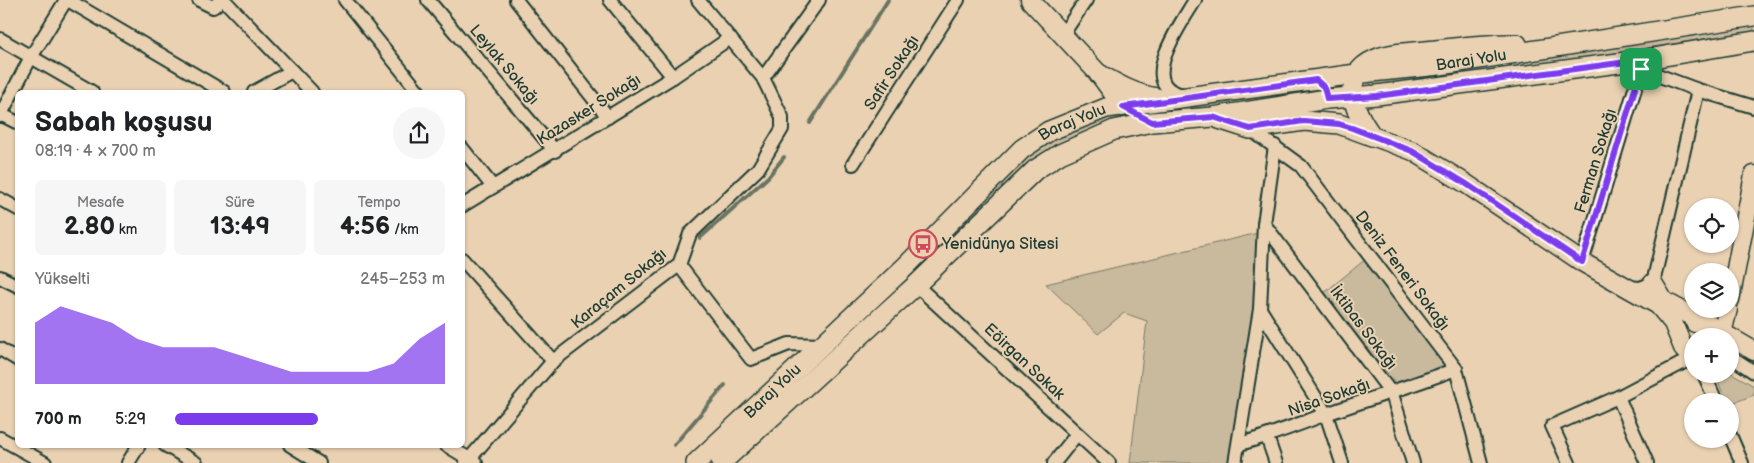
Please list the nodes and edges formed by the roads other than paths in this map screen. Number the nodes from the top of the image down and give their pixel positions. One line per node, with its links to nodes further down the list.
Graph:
1 (67, 0): 19 (street); 28 (street)
2 (200, 0): 3 (street)
3 (223, 0): 21 (street)
4 (345, 0): 31 (street)
5 (428, 0): 48 (street, Leylak Sokağı)
6 (516, 0): 40 (street)
7 (610, 0): 24 (street)
8 (698, 0): 16 (street, Karaçam Sokağı)
9 (958, 0): 50 (street, Safir Sokağı)
10 (1030, 0): 15 (main road)
11 (1086, 0): 15 (street)
12 (1194, 0): 33 (street)
13 (814, 2): 25 (street)
14 (1754, 16): 23 (main road, Baraj Yolu)
15 (1063, 34): 22 (main road)
16 (730, 38): 24 (street, Kazasker Sokağı); 25 (street, Karaçam Sokağı)
17 (0, 39): 19 (street)
18 (1754, 41): 20 (main road, Baraj Yolu)
19 (31, 57): 27 (street); 39 (street)
20 (1641, 64): 32 (street); 34 (main road, Baraj Yolu); 58 (street, Ferman Sokağı)
21 (292, 71): 29 (street); 30 (street)
22 (1099, 74): 35 (main road); 37 (main road)
23 (1358, 74): 26 (main road, Baraj Yolu); 34 (main road)
24 (673, 77): 40 (street, Kazasker Sokağı)
25 (762, 78): 60 (street, Karaçam Sokağı)
26 (1316, 80): 33 (main road, Baraj Yolu); 36 (main road)
27 (89, 90)
28 (221, 90)
29 (258, 90)
30 (310, 90)
31 (417, 90)
32 (1698, 90): 38 (street); 63 (street)
33 (1195, 96): 35 (main road, Baraj Yolu)
34 (1352, 97): 36 (main road, Baraj Yolu); 46 (main road)
35 (1171, 99): 37 (main road, Baraj Yolu)
36 (1327, 99): 41 (main road, Baraj Yolu); 42 (main road)
37 (1123, 107): 44 (main road); 61 (main road, Baraj Yolu)
38 (1754, 108)
39 (0, 115): 43 (street)
40 (608, 116): 48 (street, Kazasker Sokağı)
41 (1213, 117): 44 (main road, Baraj Yolu); 45 (main road)
42 (1304, 121): 45 (main road); 46 (main road)
43 (15, 122)
44 (1152, 122): 65 (main road, Baraj Yolu)
45 (1250, 129): 47 (street, Deniz Feneri Sokağı)
46 (1372, 136): 58 (main road)
47 (1275, 146): 56 (street); 81 (street, Deniz Feneri Sokağı)
48 (554, 151): 52 (street, Kazasker Sokağı)
49 (465, 152): 52 (street)
50 (853, 164)
51 (1754, 175): 59 (main road)
52 (494, 187): 54 (street, Kazasker Sokağı)
53 (0, 199): 55 (street)
54 (465, 204)
55 (15, 207)
56 (1264, 224): 67 (street); 83 (street, İktibas Sokağı)
57 (465, 262): 79 (street)
58 (1582, 262): 66 (main road)
59 (1737, 263)
60 (679, 265): 73 (street); 79 (street, Karaçam Sokağı)
61 (902, 270): 65 (main road); 73 (main road, Baraj Yolu)
62 (0, 277): 64 (street)
63 (1653, 283): 66 (street); 70 (main road)
64 (15, 284)
65 (916, 285): 86 (street, Eöirgan Sokak); 104 (main road, Baraj Yolu)
66 (1626, 287): 72 (main road)
67 (1260, 309): 85 (street); 89 (street)
68 (1688, 328): 69 (main road)
69 (1699, 328)
70 (1712, 328)
71 (1739, 343): 75 (main road)
72 (1684, 344)
73 (822, 345): 99 (main road, Baraj Yolu)
74 (0, 350): 78 (street)
75 (1753, 350): 76 (main road)
76 (1739, 352)
77 (1684, 357): 84 (street)
78 (15, 358)
79 (553, 361): 98 (street, Karaçam Sokağı)
80 (1739, 361): 82 (street)
81 (1456, 369): 83 (street, Nisa Sokağı); 111 (street, Deniz Feneri Sokağı)
82 (1754, 372)
83 (1392, 394): 85 (street, Nisa Sokağı); 110 (street, İktibas Sokağı)
84 (1618, 397): 112 (street); 113 (street)
85 (1326, 414): 87 (street, Nisa Sokağı); 109 (street)
86 (1077, 434): 105 (street); 106 (street, Eöirgan Sokak)
87 (1267, 437): 89 (street, Nisa Sokağı); 108 (street)
88 (0, 438): 90 (street)
89 (1240, 444): 107 (street)
90 (15, 446)
91 (18, 448): 100 (street)
92 (137, 448): 101 (street)
93 (169, 448): 102 (street)
94 (295, 448): 103 (street)
95 (450, 448): 98 (street)
96 (463, 448): 98 (street)
97 (1736, 448): 114 (street)
98 (471, 462)
99 (699, 462)
100 (45, 463)
101 (128, 463)
102 (196, 463)
103 (319, 463)
104 (721, 463)
105 (1054, 463)
106 (1110, 463)
107 (1235, 463)
108 (1276, 463)
109 (1342, 463)
110 (1413, 463)
111 (1481, 463)
112 (1569, 463)
113 (1647, 463)
114 (1742, 463)

